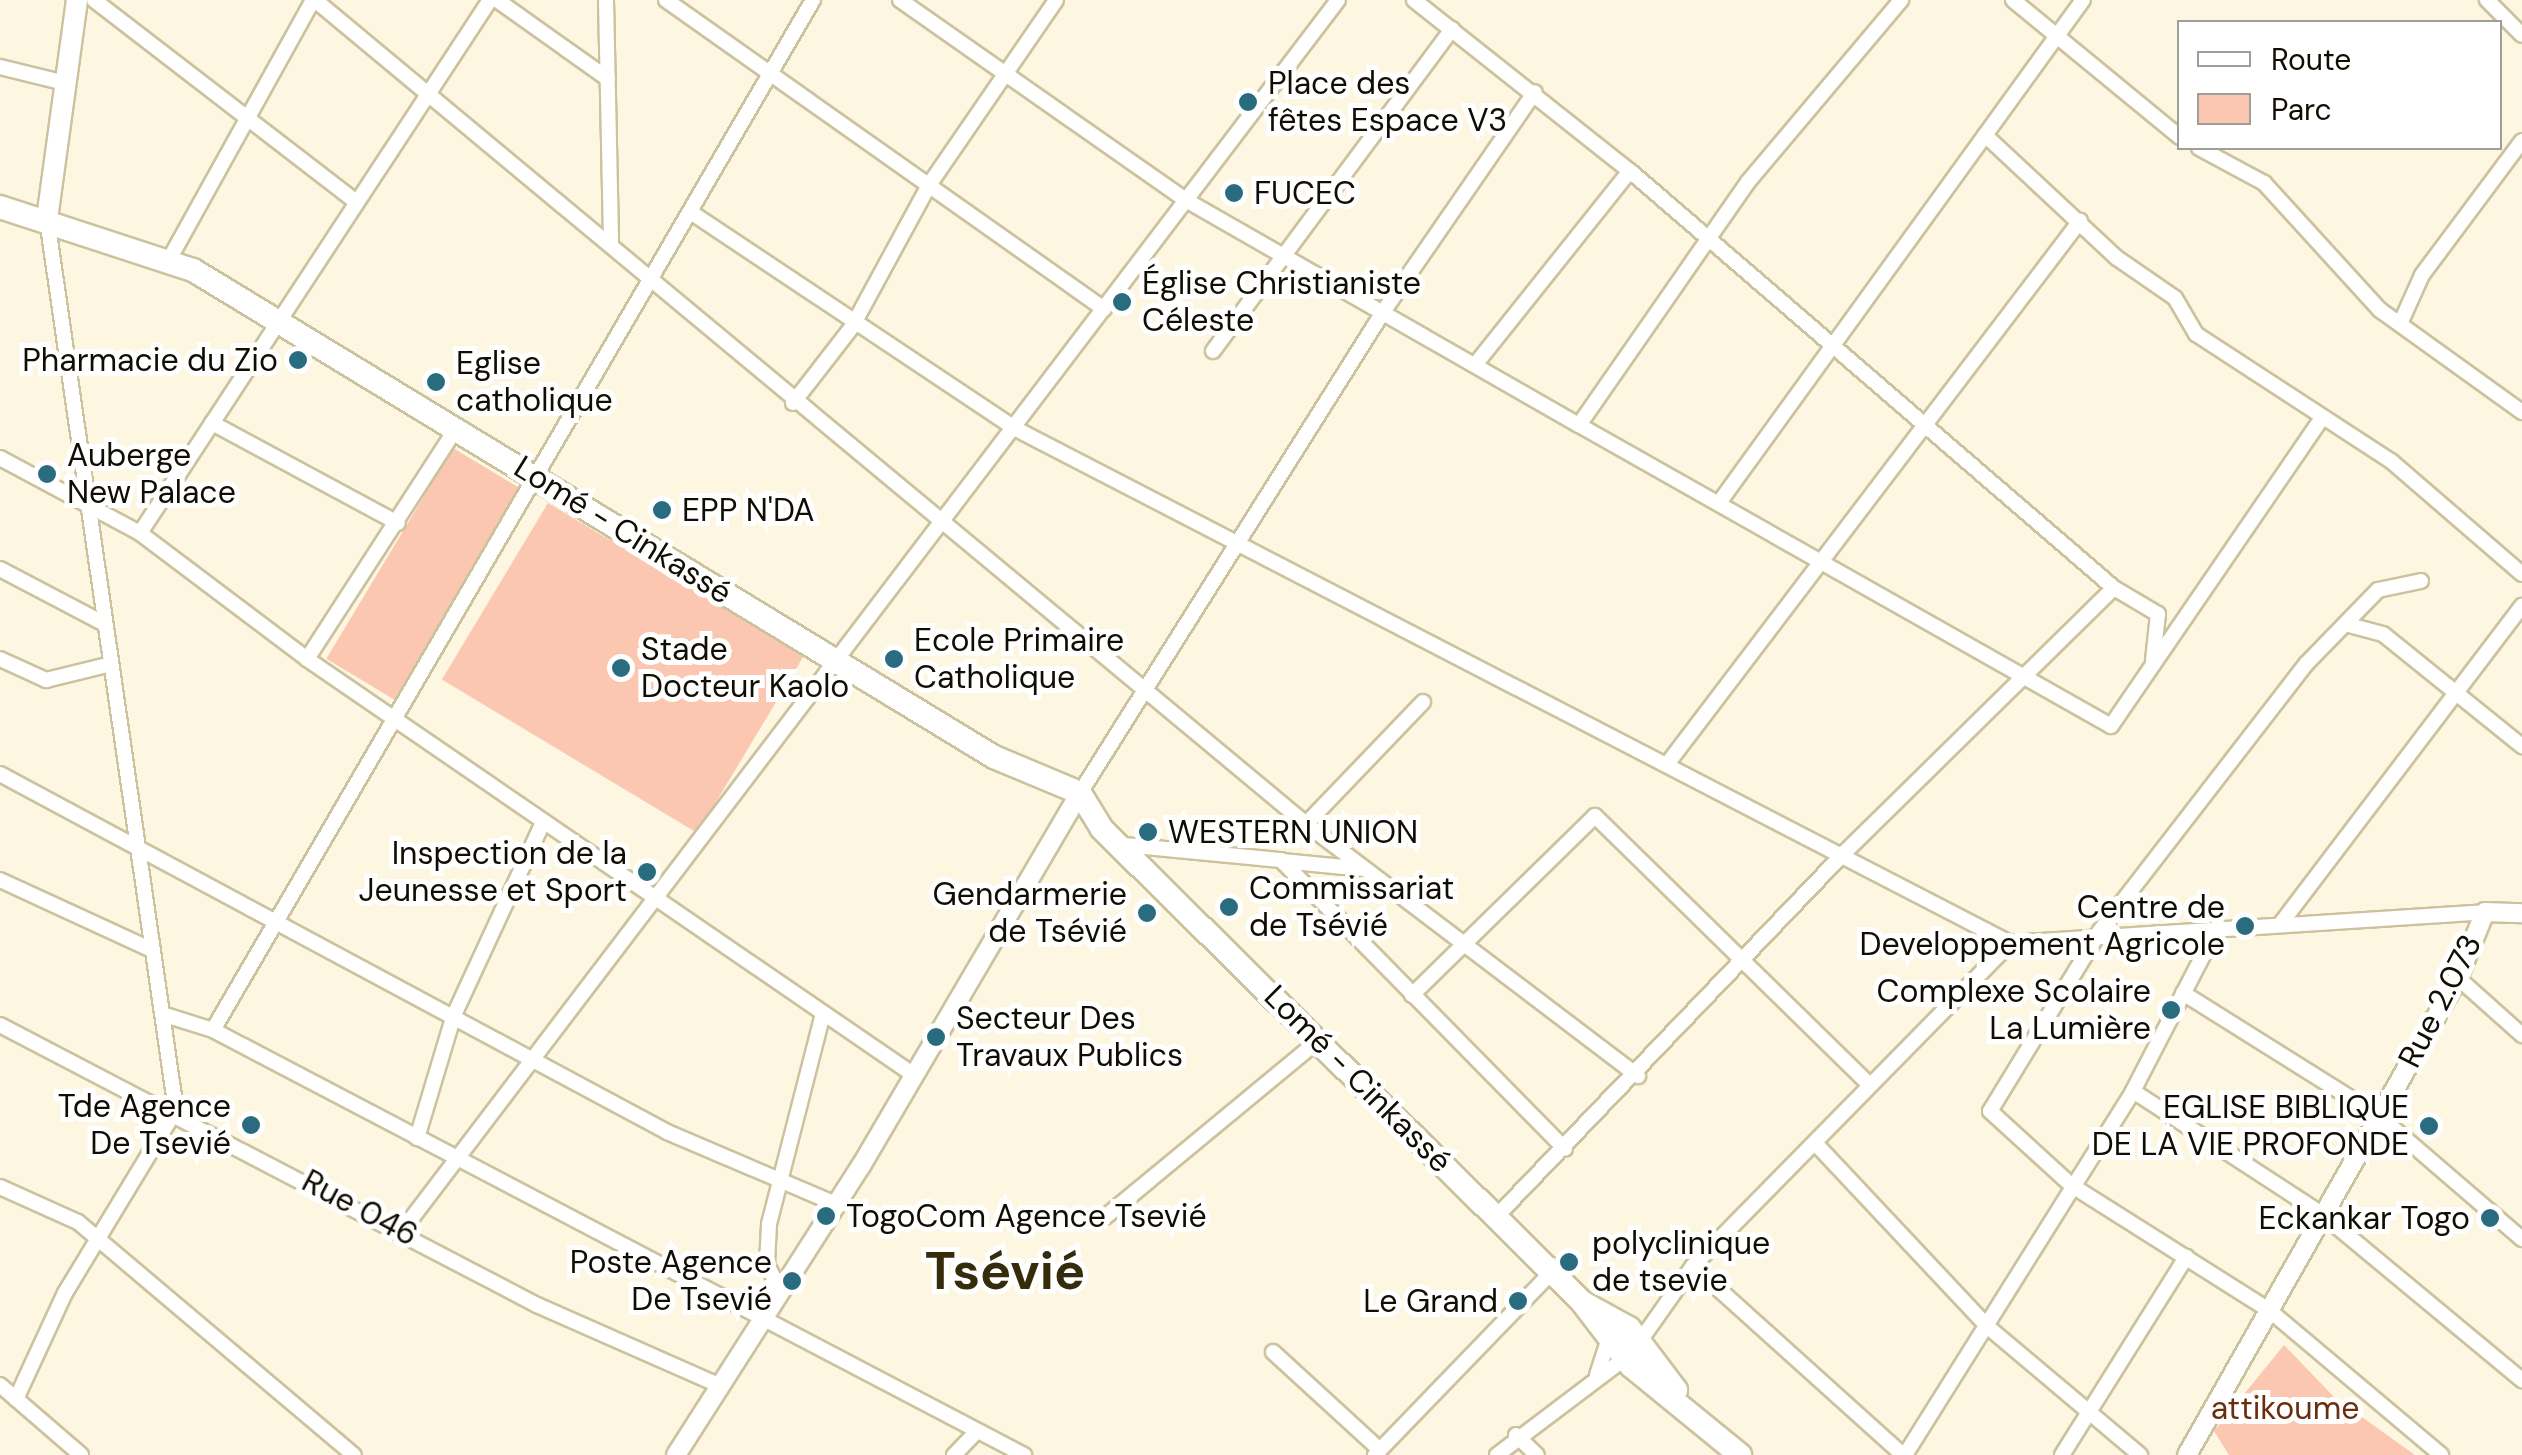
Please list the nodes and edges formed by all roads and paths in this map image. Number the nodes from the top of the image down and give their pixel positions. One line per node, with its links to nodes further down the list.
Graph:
1 (77, 0): 25 (main road)
2 (94, 0): 28 (street)
3 (314, 0): 26 (street); 28 (street)
4 (494, 0): 24 (street); 26 (street)
5 (606, 0): 24 (street)
6 (666, 0): 23 (street)
7 (814, 0): 23 (street)
8 (900, 0): 17 (street)
9 (933, 0): 17 (street)
10 (1056, 0): 22 (street)
11 (1338, 0): 35 (street)
12 (1414, 0): 18 (street)
13 (1902, 0): 42 (street)
14 (2014, 0): 20 (street)
15 (2083, 0): 20 (street)
16 (2486, 0): 19 (street)
17 (923, 15): 22 (street)
18 (1452, 29): 27 (street); 43 (street)
19 (2522, 36)
20 (2054, 38): 29 (street); 30 (street)
21 (0, 67): 25 (street)
22 (1006, 68): 34 (street); 35 (street)
23 (773, 76): 34 (street); 38 (street)
24 (608, 80): 41 (street)
25 (65, 84): 39 (main road)
26 (422, 92): 36 (street); 41 (street)
27 (1535, 92): 33 (street); 47 (street)
28 (250, 116): 36 (street); 44 (street)
29 (1985, 135): 40 (street); 51 (street)
30 (2177, 135)
31 (2522, 141): 49 (street)
32 (2203, 150): 49 (street)
33 (1630, 171): 42 (street); 53 (street)
34 (928, 185): 46 (street); 50 (street)
35 (1184, 199): 43 (street); 46 (street)
36 (354, 200): 48 (street)
37 (0, 207): 39 (highway, Lomé - Cinkassé)
38 (695, 215): 45 (street); 50 (street)
39 (47, 219): 44 (highway, Lomé - Cinkassé); 64 (street)
40 (2080, 221): 56 (street); 59 (street)
41 (611, 241): 45 (street)
42 (1709, 242): 51 (street); 58 (street)
43 (1280, 254): 47 (street); 52 (street)
44 (170, 258): 48 (highway, Lomé - Cinkassé)
45 (659, 279): 54 (street); 63 (street)
46 (1104, 308): 61 (street)
47 (1383, 312): 53 (street); 69 (street)
48 (278, 318): 57 (street); 60 (highway, Lomé - Cinkassé)
49 (2400, 324): 55 (street)
50 (852, 326): 54 (street); 61 (street)
51 (1833, 347): 59 (street); 65 (street)
52 (1213, 351)
53 (1475, 365): 58 (street)
54 (793, 403): 66 (street)
55 (2522, 412)
56 (2320, 421): 72 (street); 81 (street)
57 (212, 424): 67 (street); 68 (street)
58 (1579, 425): 65 (street)
59 (1929, 426): 70 (street); 74 (street)
60 (456, 427): 63 (highway, Lomé - Cinkassé); 67 (street)
61 (1016, 429): 66 (street); 69 (street)
62 (0, 458): 64 (street)
63 (536, 474): 80 (highway, Lomé - Cinkassé); 87 (street)
64 (82, 500): 68 (street); 76 (street)
65 (1721, 500): 70 (street)
66 (939, 520): 80 (street); 84 (street)
67 (398, 523): 79 (street)
68 (140, 532): 79 (street)
69 (1237, 544): 84 (street); 89 (street)
70 (1826, 566): 83 (street); 89 (street)
71 (0, 569): 76 (street)
72 (2522, 574)
73 (2422, 581): 77 (street)
74 (2114, 588): 81 (street); 83 (street)
75 (2522, 606): 85 (street)
76 (101, 622): 82 (street)
77 (2349, 625): 85 (street); 106 (street)
78 (0, 659): 82 (street)
79 (308, 659): 87 (street)
80 (830, 660): 91 (highway, Lomé - Cinkassé); 100 (street)
81 (2154, 660): 83 (street)
82 (108, 665): 94 (street)
83 (2020, 676): 96 (street)
84 (1145, 689): 91 (street); 93 (street)
85 (2460, 696): 88 (street); 104 (street)
86 (1423, 702): 93 (street)
87 (399, 720): 92 (street); 103 (street)
88 (2522, 746)
89 (1668, 763): 96 (street)
90 (0, 774): 94 (street)
91 (1080, 793): 95 (highway, Lomé - Cinkassé); 122 (street)
92 (543, 822): 100 (street); 115 (street)
93 (1306, 824): 98 (street)
94 (136, 846): 103 (street); 109 (street)
95 (1124, 846): 97 (street); 120 (highway, Lomé - Cinkassé)
96 (1844, 853): 108 (street); 110 (street)
97 (1281, 860): 98 (street); 112 (street)
98 (1366, 869): 107 (street)
99 (0, 880): 109 (street)
100 (650, 898): 116 (street); 121 (street)
101 (2485, 912): 102 (street); 104 (street); 111 (street, Rue 2.073)
102 (2522, 913)
103 (276, 916): 115 (street); 118 (street)
104 (2282, 922): 105 (street)
105 (2218, 926): 106 (street); 113 (street)
106 (2100, 930): 108 (street); 133 (street)
107 (1464, 944): 110 (street); 112 (street); 123 (street)
108 (2010, 944): 124 (street)
109 (152, 950): 114 (street)
110 (1740, 964): 123 (street); 124 (street)
111 (2458, 978): 119 (street); 127 (street, Rue 2.073)
112 (1412, 994): 130 (street)
113 (2183, 994): 125 (street); 127 (street)
114 (162, 1014): 118 (street); 126 (street)
115 (454, 1015): 121 (street); 128 (street)
116 (822, 1017): 122 (street); 132 (street)
117 (0, 1025): 126 (street, Rue 046 / Rue 046)
118 (213, 1030): 128 (street)
119 (2522, 1035)
120 (1319, 1040): 137 (street); 138 (highway, Lomé - Cinkassé)
121 (528, 1058): 131 (street); 132 (street)
122 (911, 1073): 135 (street)
123 (1638, 1076): 130 (street)
124 (1870, 1084): 129 (street)
125 (2133, 1091): 133 (street); 136 (street)
126 (176, 1110): 139 (street, Rue 046 / Rue 046); 141 (street)
127 (2380, 1116): 136 (street, Rue 2.073); 140 (street)
128 (417, 1138): 131 (street)
129 (1816, 1144): 143 (street); 149 (street)
130 (1565, 1149): 138 (street)
131 (456, 1164): 139 (street); 148 (street)
132 (780, 1180): 135 (street); 145 (street)
133 (2071, 1185): 142 (street); 149 (street)
134 (0, 1187): 141 (street)
135 (836, 1204): 145 (street)
136 (2323, 1215): 147 (street, Rue 2.073); 154 (street)
137 (1105, 1217)
138 (1496, 1218): 144 (highway, Lomé - Cinkassé)
139 (402, 1231): 156 (street, Rue 046 / Rue 046)
140 (2522, 1239)
141 (99, 1240): 157 (street); 163 (street)
142 (2186, 1257): 147 (street); 158 (street)
143 (1693, 1266): 150 (street); 170 (street)
144 (1552, 1272): 146 (highway, Lomé - Cinkassé); 161 (street)
145 (780, 1290): 148 (street)
146 (1582, 1302): 150 (highway, Lomé - Cinkassé); 151 (highway, Lomé - Cinkassé)
147 (2270, 1310): 173 (street, Rue 2.073); 174 (street)
148 (761, 1319): 156 (street); 159 (street)
149 (1988, 1327): 158 (street); 170 (street)
150 (1636, 1337): 151 (highway, Lomé - Cinkassé); 153 (street); 169 (highway, Lomé - Cinkassé)
151 (1608, 1342): 153 (street)
152 (1272, 1352): 161 (street)
153 (1597, 1375): 160 (street)
154 (2522, 1380)
155 (0, 1385): 157 (street)
156 (722, 1386): 164 (street)
157 (16, 1398): 162 (street)
158 (2085, 1416): 171 (street); 172 (street)
159 (977, 1431): 165 (street); 166 (street)
160 (1516, 1434): 167 (street); 168 (street)
161 (1378, 1453)
162 (81, 1455)
163 (354, 1455)
164 (676, 1455)
165 (954, 1455)
166 (1024, 1455)
167 (1497, 1455)
168 (1537, 1455)
169 (1740, 1455)
170 (1904, 1455)
171 (2062, 1455)
172 (2140, 1455)
173 (2187, 1455)
174 (2441, 1455)

